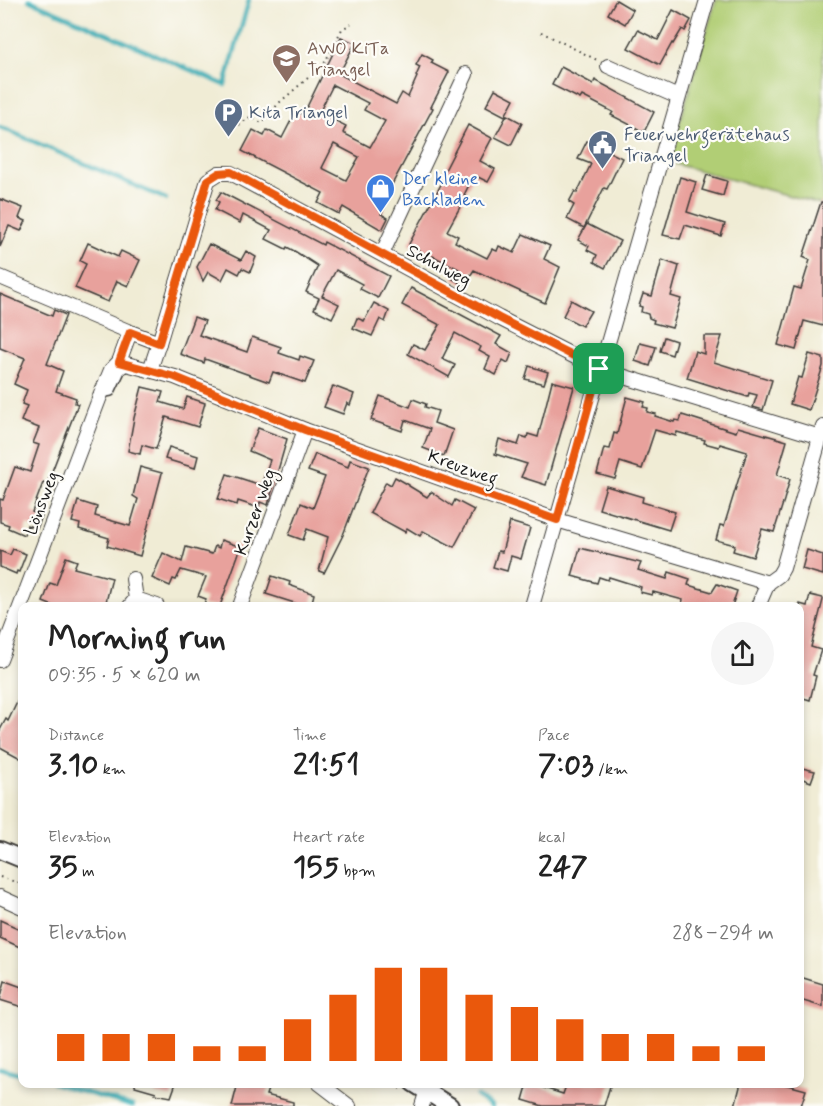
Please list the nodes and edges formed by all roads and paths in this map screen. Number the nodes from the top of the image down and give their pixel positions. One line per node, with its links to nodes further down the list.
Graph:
1 (707, 0): 6 (street)
2 (351, 24): 7 (path)
3 (541, 32): 4 (path)
4 (608, 66): 6 (street)
5 (466, 74): 8 (street)
6 (678, 98): 13 (street)
7 (239, 125)
8 (381, 254): 11 (street, Schulweg); 13 (street, Schulweg)
9 (0, 277): 10 (street)
10 (130, 332): 11 (street); 12 (street, Lönsweg)
11 (159, 343): 14 (street, Schulweg)
12 (124, 364): 14 (street, Kreuzweg); 20 (street, Lönsweg)
13 (599, 369): 16 (street, Schulweg); 17 (street)
14 (150, 370): 15 (street, Kreuzweg)
15 (305, 430): 17 (street, Kreuzweg); 22 (street, Kurzer Weg)
16 (822, 432): 19 (street)
17 (557, 520): 19 (street, Kreuzweg); 23 (street)
18 (133, 579): 21 (street)
19 (768, 583): 24 (street)
20 (22, 602)
21 (133, 602)
22 (241, 602)
23 (533, 602)
24 (760, 602)
25 (18, 613): 26 (street, Lönsweg)
26 (0, 660)
27 (0, 850): 28 (street)
28 (18, 858)
29 (0, 877): 30 (path)
30 (18, 883)
31 (0, 897): 32 (street)
32 (18, 906)
33 (326, 1088): 35 (street)
34 (423, 1091): 36 (street)
35 (349, 1106)
36 (450, 1106)

